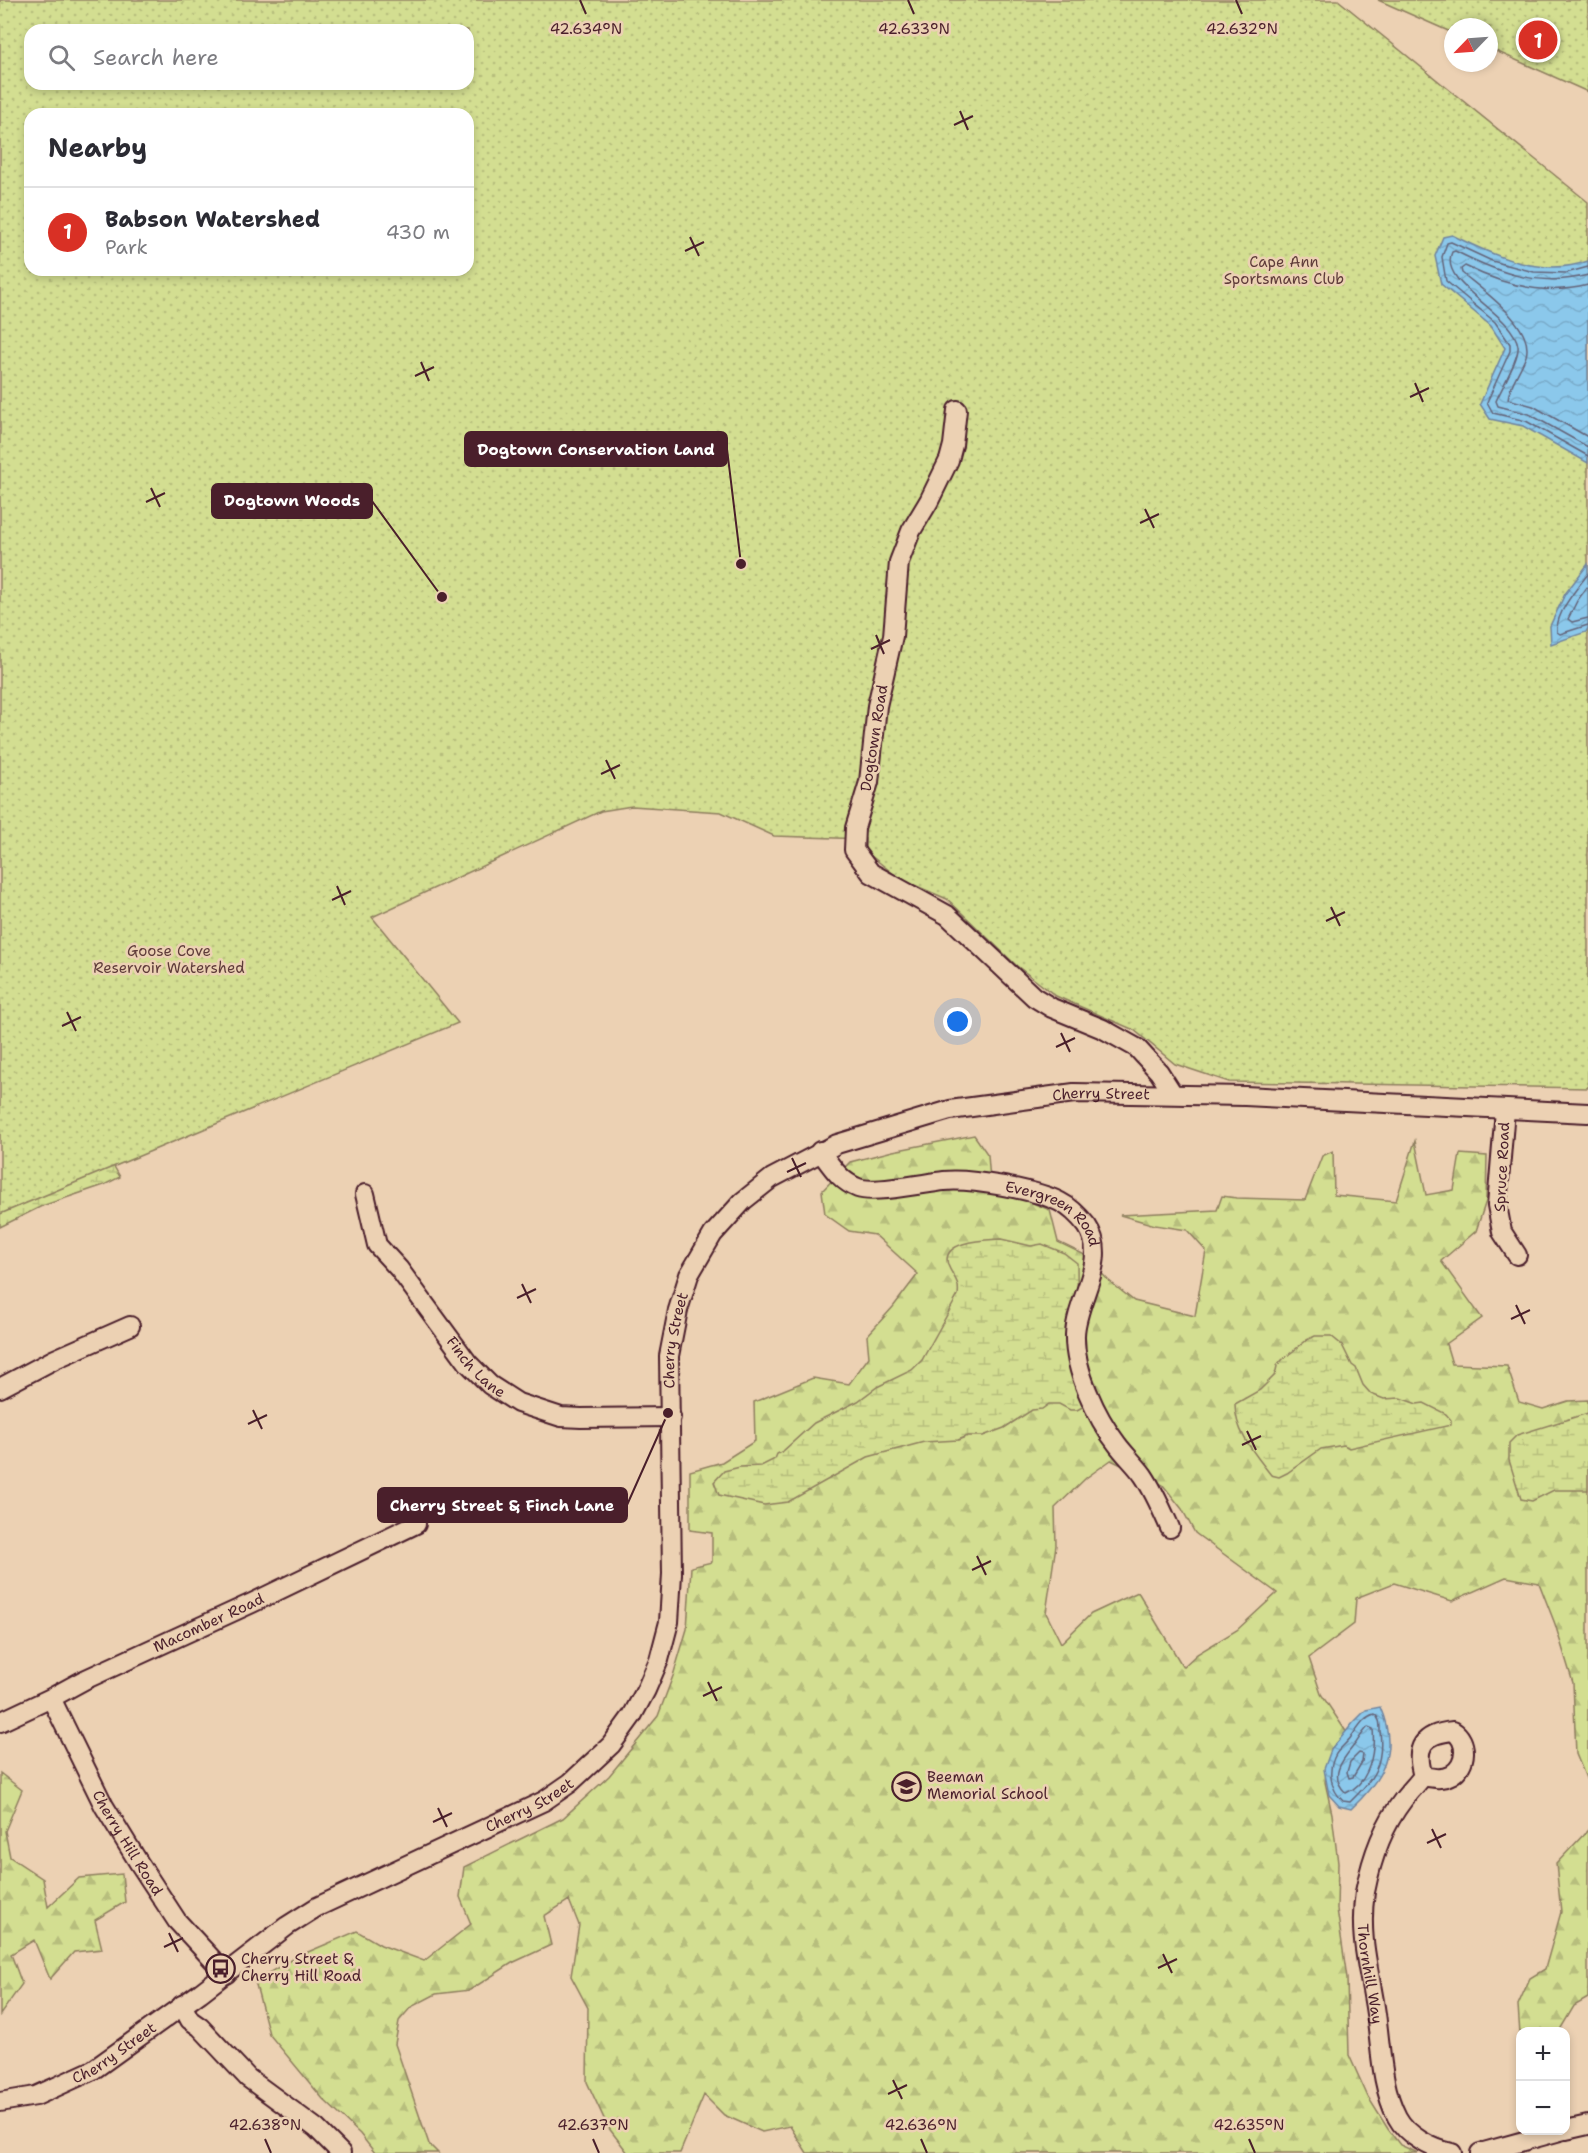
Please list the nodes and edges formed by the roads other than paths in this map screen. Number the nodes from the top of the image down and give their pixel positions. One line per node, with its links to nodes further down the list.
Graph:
1 (957, 410): 2 (street, Dogtown Road)
2 (1173, 1094): 3 (street, Cherry Street); 5 (street, Cherry Street)
3 (1505, 1110): 4 (street, Cherry Street); 7 (street, Spruce Road)
4 (1588, 1113)
5 (820, 1151): 10 (street, Cherry Street); 12 (street, Evergreen Road)
6 (365, 1194): 10 (street, Finch Lane)
7 (1517, 1256)
8 (130, 1326): 9 (street)
9 (0, 1388)
10 (670, 1417): 16 (street, Cherry Street)
11 (416, 1524): 13 (street, Macomber Road)
12 (1170, 1528)
13 (51, 1698): 14 (street, Macomber Road); 16 (street, Cherry Hill Road)
14 (0, 1722)
15 (1424, 1776): 23 (street, Thornhill Way)
16 (226, 1974): 17 (street, Cherry Street)
17 (182, 2005): 18 (street, Cherry Street); 22 (street)
18 (0, 2102)
19 (1588, 2125): 20 (street)
20 (1570, 2129)
21 (1547, 2135): 24 (street)
22 (341, 2153)
23 (1452, 2153)
24 (1480, 2153)

